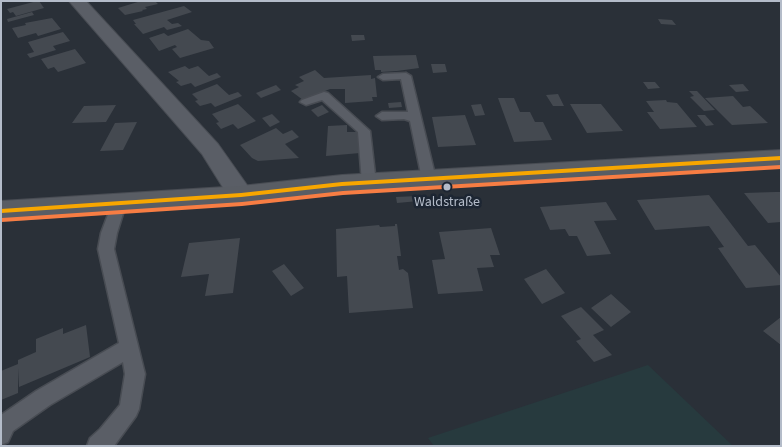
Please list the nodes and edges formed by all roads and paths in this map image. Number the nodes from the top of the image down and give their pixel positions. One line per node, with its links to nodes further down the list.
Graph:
1 (87, 4): 9 (street)
2 (383, 77): 5 (lane)
3 (306, 102): 8 (lane)
4 (382, 116): 5 (lane)
5 (415, 119): 7 (lane)
6 (781, 158): 7 (main road)
7 (429, 179): 8 (main road)
8 (369, 183): 9 (main road)
9 (241, 195): 10 (main road)
10 (119, 204): 11 (main road); 12 (lane)
11 (1, 211)
12 (130, 347): 13 (lane); 14 (lane)
13 (1, 434)
14 (98, 446)

